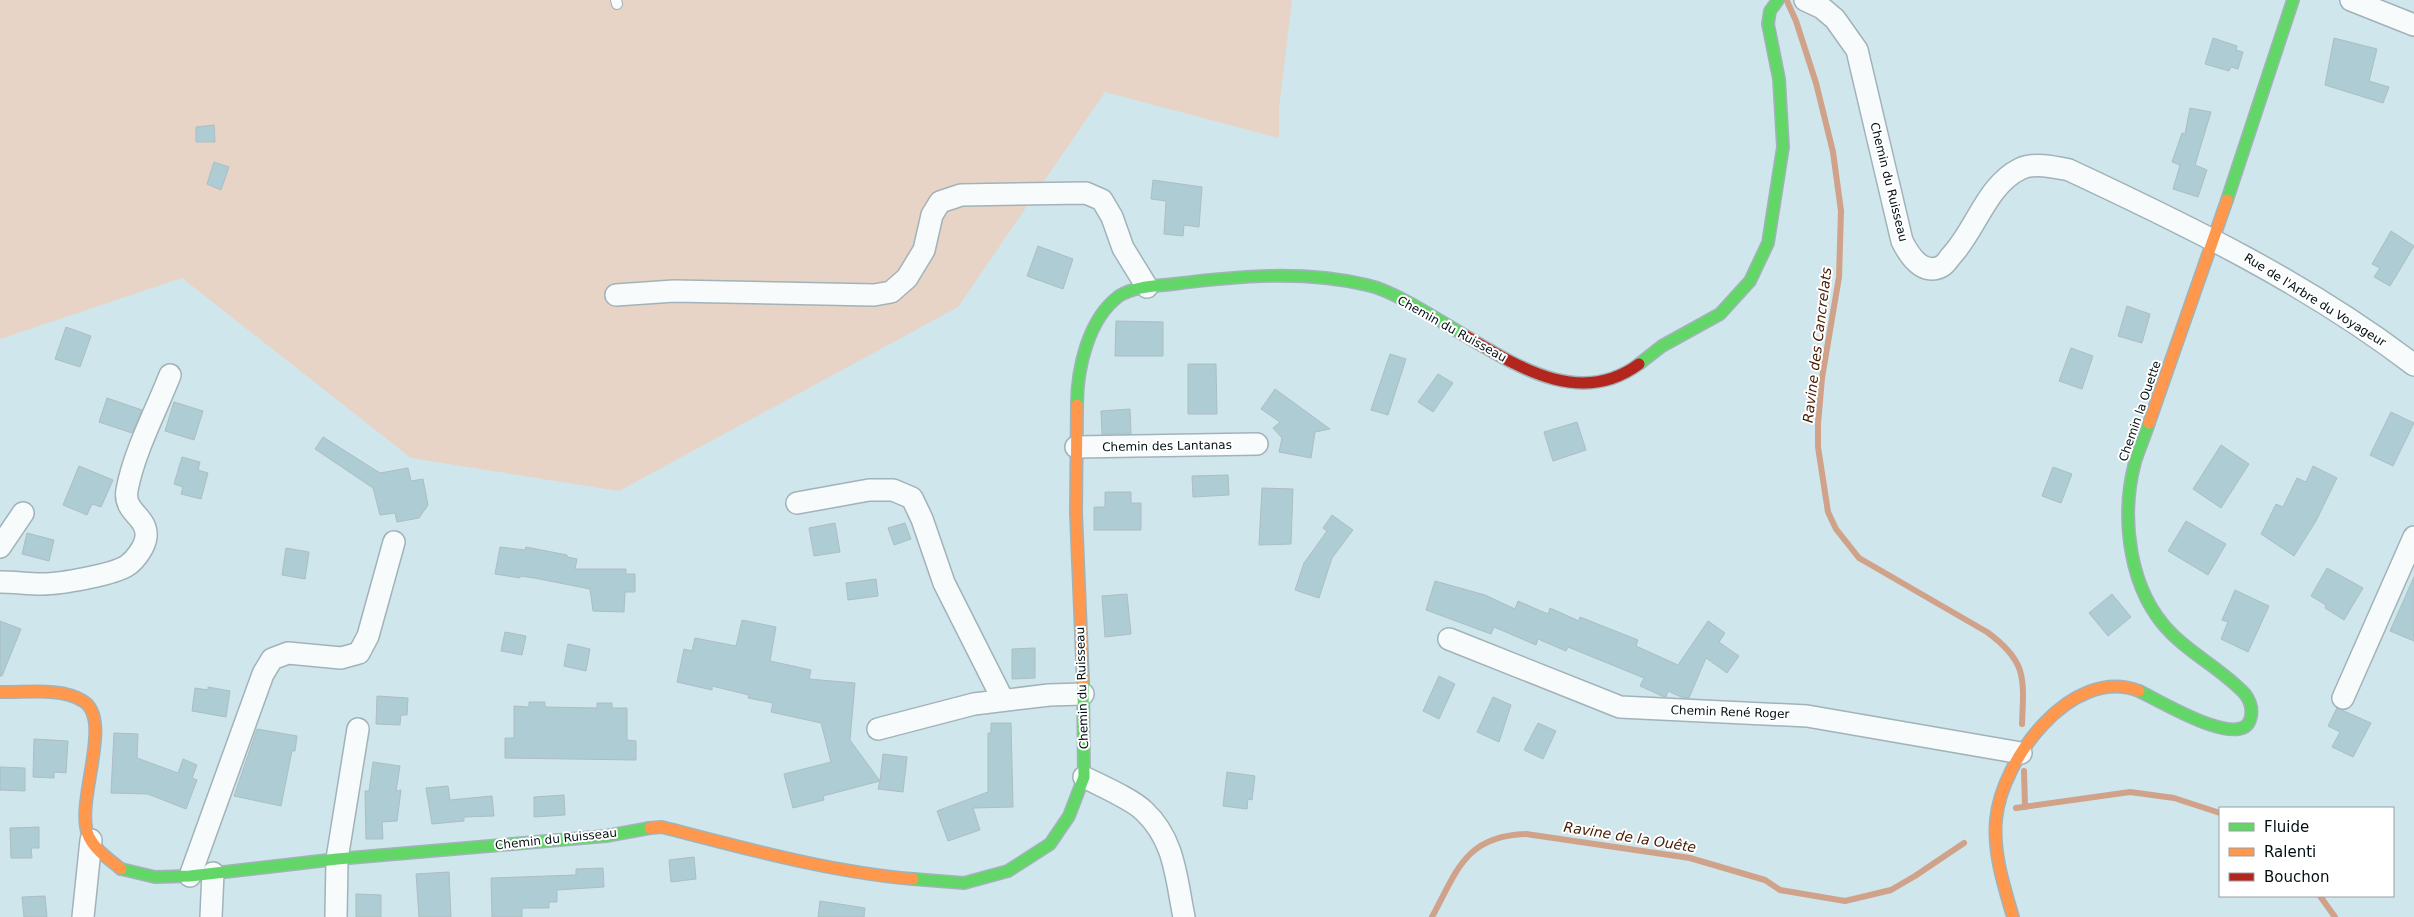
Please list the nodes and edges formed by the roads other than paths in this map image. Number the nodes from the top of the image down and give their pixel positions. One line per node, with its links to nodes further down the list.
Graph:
1 (1805, 0): 6 (street, Chemin du Ruisseau)
2 (2293, 0): 6 (street, Chemin la Ouette)
3 (2351, 0): 5 (street)
4 (1770, 4): 7 (street, Chemin du Ruisseau)
5 (2414, 25)
6 (2214, 239): 9 (street, Rue de l'Arbre du Voyageur); 26 (street, Chemin la Ouette)
7 (1147, 287): 8 (street); 12 (street, Chemin du Ruisseau)
8 (616, 294)
9 (2414, 365)
10 (170, 375): 18 (street)
11 (1257, 444): 12 (street, Chemin des Lantanas)
12 (1076, 447): 21 (street, Chemin du Ruisseau)
13 (797, 503): 23 (street)
14 (23, 513): 17 (street)
15 (2414, 537): 22 (street)
16 (394, 542): 31 (street)
17 (0, 547)
18 (0, 582)
19 (1449, 639): 26 (street, Chemin René Roger)
20 (0, 692): 28 (street, Chemin du Ruisseau)
21 (1084, 694): 23 (street); 27 (street, Chemin du Ruisseau)
22 (2343, 698)
23 (1003, 700): 25 (street)
24 (358, 729): 29 (street)
25 (878, 729)
26 (2021, 753): 36 (street, Chemin la Ouette)
27 (1084, 777): 29 (street, Chemin du Ruisseau); 35 (street)
28 (91, 840): 31 (street, Chemin du Ruisseau); 32 (street)
29 (337, 859): 30 (street, Chemin du Ruisseau); 34 (street)
30 (212, 873): 31 (street, Chemin du Ruisseau); 33 (street)
31 (190, 876)
32 (83, 917)
33 (211, 917)
34 (336, 917)
35 (1184, 917)
36 (2013, 917)

